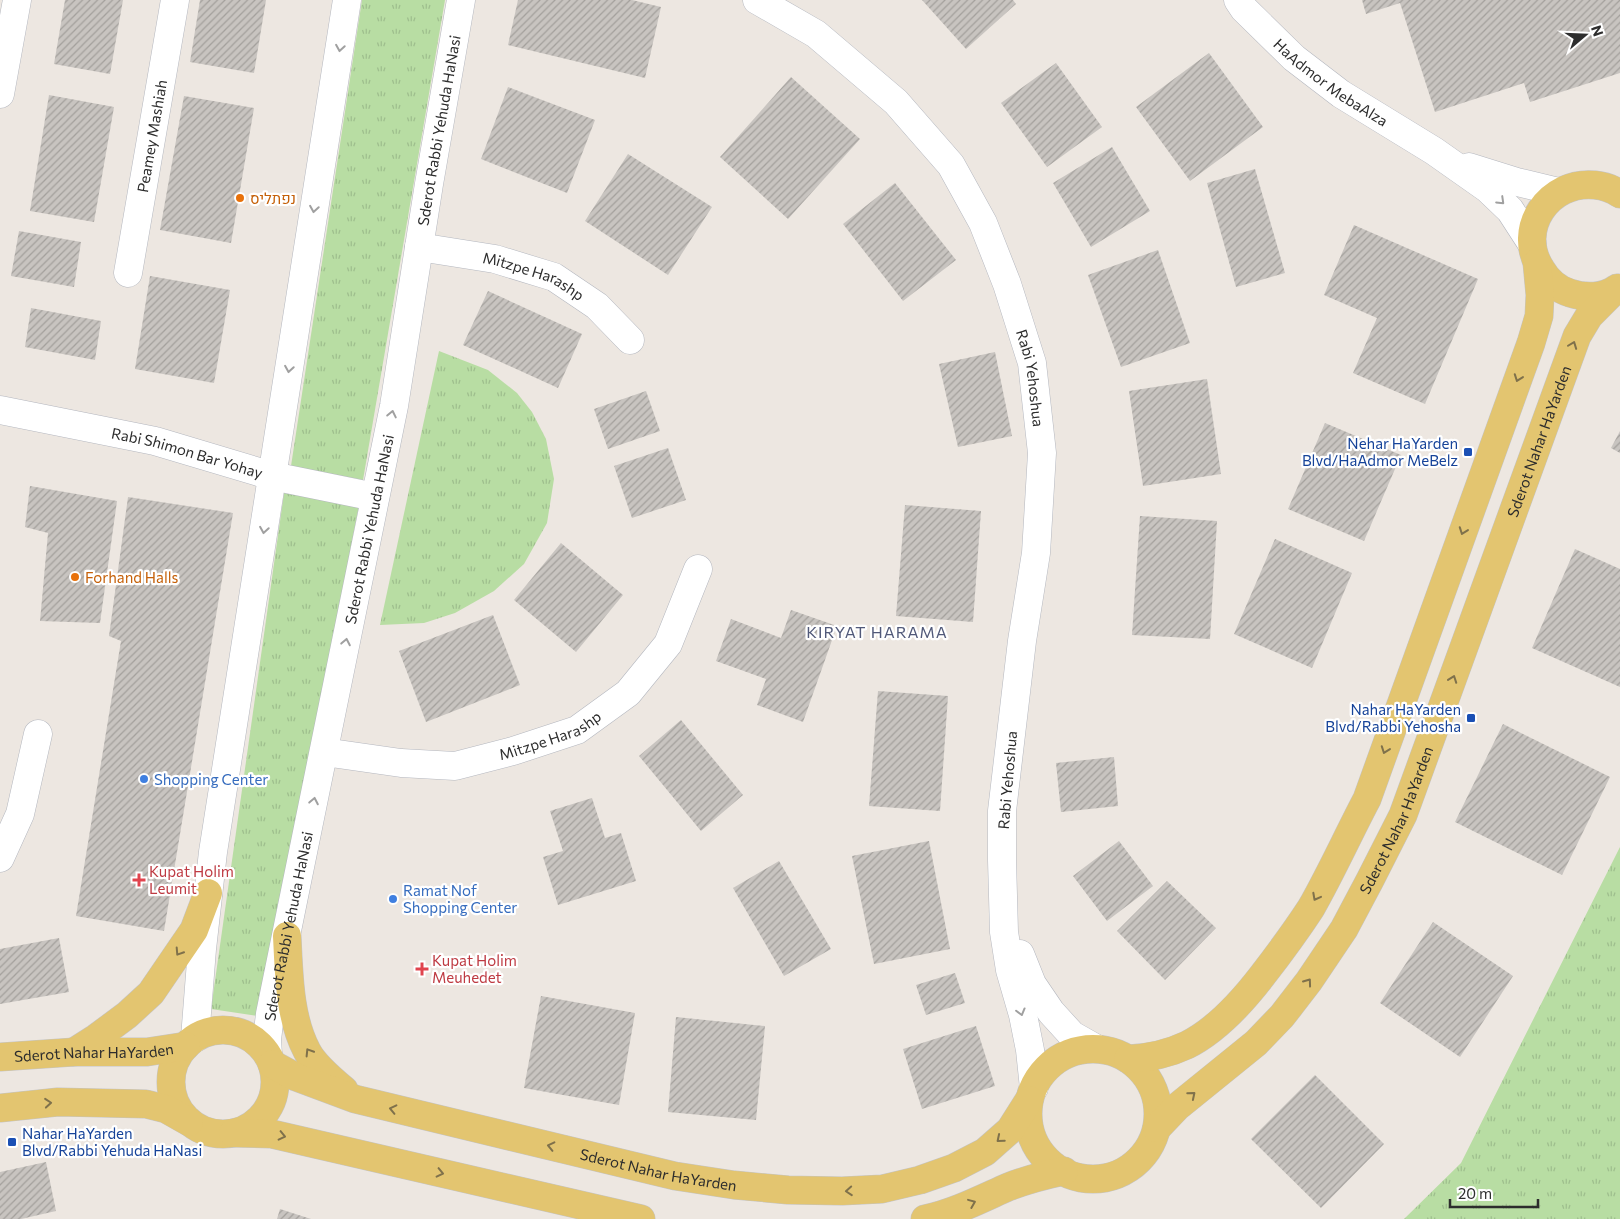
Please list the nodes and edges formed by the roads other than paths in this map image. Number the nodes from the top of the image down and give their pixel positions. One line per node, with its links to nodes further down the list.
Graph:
1 (17, 0): 7 (street)
2 (175, 0): 13 (street, Peamey Mashiah)
3 (348, 0): 17 (street, one-way to 17)
4 (461, 0): 11 (street, Sderot Rabbi Yehuda HaNasi)
5 (757, 0): 23 (street, Rabi Yehoshua)
6 (1238, 0): 8 (street, HaAdmor MebaAlza)
7 (0, 94)
8 (1434, 152): 10 (street, HaAdmor MebaAlza); 12 (street, HaAdmor MebaAlza, one-way to 12)
9 (1613, 185): 10 (main road)
10 (1559, 192): 12 (main road)
11 (419, 247): 15 (street, Mitzpe Harashp); 18 (street, Sderot Rabbi Yehuda HaNasi, one-way to 11)
12 (1535, 253): 14 (main road); 30 (main road, one-way to 30)
13 (128, 273)
14 (1617, 289): 36 (main road, Sderot Nahar HaYarden, one-way to 14)
15 (630, 340)
16 (0, 410): 17 (street, Rabi Shimon Bar Yohay)
17 (272, 476): 18 (street, Rabi Shimon Bar Yohay); 24 (street, one-way to 24)
18 (375, 498): 21 (street, Sderot Rabbi Yehuda HaNasi, one-way to 18)
19 (698, 569): 21 (street, Mitzpe Harashp)
20 (38, 734): 22 (street)
21 (324, 752): 25 (street, Sderot Rabbi Yehuda HaNasi, one-way to 21)
22 (0, 858)
23 (1002, 860): 27 (street, Rabi Yehoshua); 32 (street, Rabi Yehoshua, one-way to 32)
24 (208, 893): 26 (street); 28 (main road, one-way to 28)
25 (286, 936): 31 (street, Sderot Rabbi Yehuda HaNasi); 33 (main road, one-way to 25)
26 (190, 1042): 28 (main road, Sderot Nahar HaYarden); 31 (main road); 35 (main road)
27 (1095, 1048): 30 (main road); 32 (main road)
28 (74, 1052): 29 (main road, Sderot Nahar HaYarden)
29 (0, 1057)
30 (1128, 1059): 36 (main road)
31 (270, 1060): 33 (main road, Sderot Nahar HaYarden); 37 (main road)
32 (1032, 1094): 33 (main road, Sderot Nahar HaYarden, one-way to 33); 38 (main road)
33 (355, 1099)
34 (0, 1108): 35 (main road, one-way to 35)
35 (192, 1124): 37 (main road)
36 (1156, 1128): 38 (main road)
37 (233, 1133): 39 (main road, one-way to 39)
38 (1064, 1172): 40 (main road, one-way to 38)
39 (641, 1219)
40 (926, 1219)

